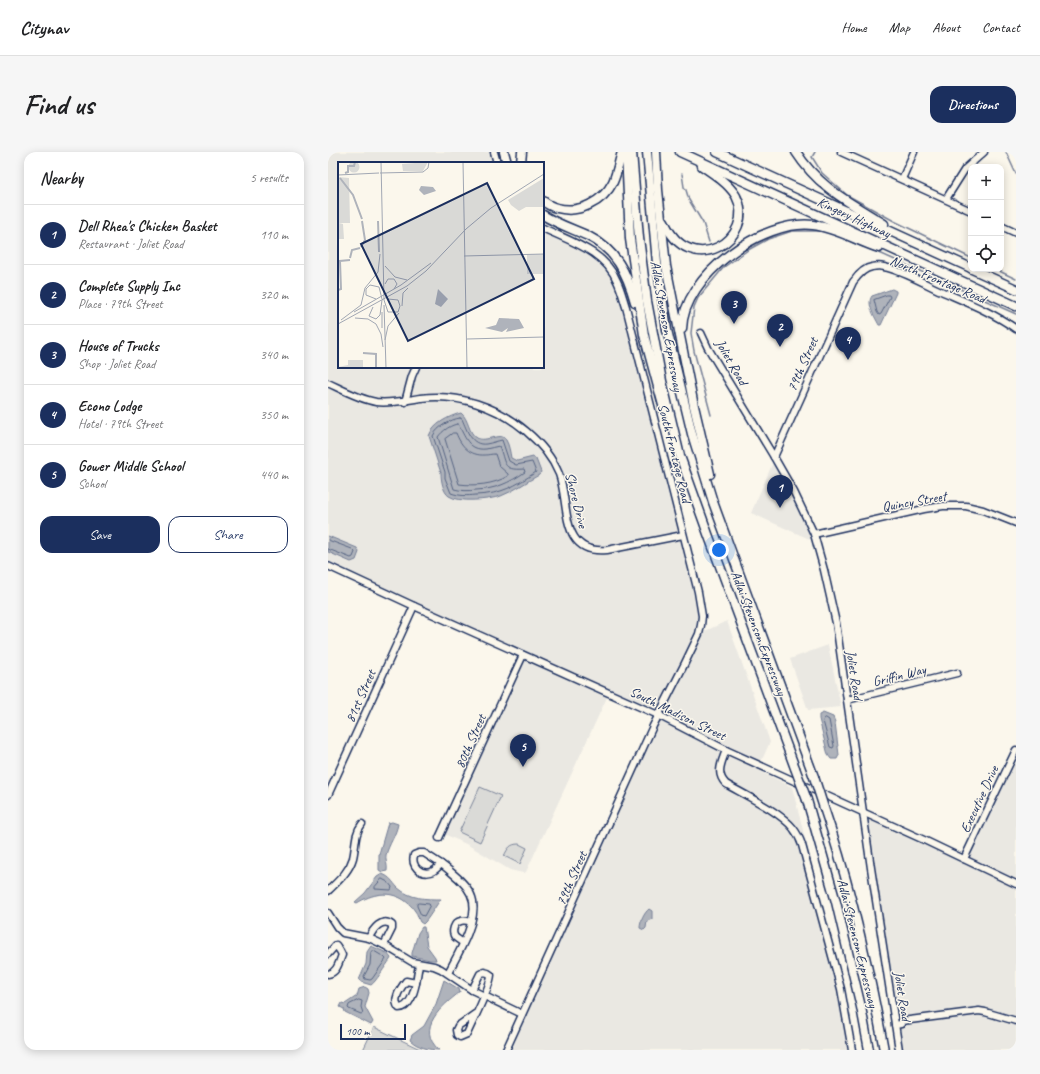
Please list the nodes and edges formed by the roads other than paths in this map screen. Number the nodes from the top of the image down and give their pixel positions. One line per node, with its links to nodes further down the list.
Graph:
1 (494, 152): 15 (street)
2 (504, 152): 16 (highway)
3 (522, 152): 17 (highway)
4 (622, 152): 21 (highway)
5 (626, 152): 36 (highway)
6 (632, 152): 41 (highway, Adlai Stevenson Expressway)
7 (647, 152): 43 (highway, Adlai Stevenson Expressway)
8 (656, 152): 19 (highway)
9 (680, 152): 19 (highway); 28 (highway, Kingery Highway)
10 (717, 152): 27 (highway, Kingery Highway)
11 (796, 152): 27 (highway)
12 (841, 152): 18 (street)
13 (914, 152): 18 (street)
14 (984, 152): 20 (street)
15 (497, 162)
16 (507, 162)
17 (521, 162)
18 (902, 178): 20 (street)
19 (658, 190): 37 (highway)
20 (946, 199): 22 (street)
21 (544, 202)
22 (968, 210)
23 (544, 215): 36 (highway)
24 (1004, 227): 26 (street)
25 (544, 228): 46 (street, South Frontage Road)
26 (1016, 233)
27 (913, 242): 29 (highway, Kingery Highway)
28 (907, 256): 33 (highway, Kingery Highway); 37 (highway)
29 (968, 267)
30 (979, 272): 32 (highway, Kingery Highway)
31 (853, 282): 34 (street, North Frontage Road); 42 (street, 79th Street)
32 (1016, 289)
33 (1016, 306)
34 (1016, 329)
35 (701, 333): 42 (street, Joliet Road)
36 (644, 335): 41 (highway)
37 (682, 344): 43 (highway)
38 (416, 368): 40 (street)
39 (328, 383): 40 (street, Shore Drive)
40 (405, 402): 46 (street, Shore Drive)
41 (680, 456): 83 (highway, Adlai Stevenson Expressway, bridge)
42 (774, 457): 45 (street, Joliet Road)
43 (713, 502): 84 (highway, Adlai Stevenson Expressway, bridge)
44 (1016, 523): 45 (street, Quincy Street)
45 (814, 534): 51 (street, Joliet Road)
46 (683, 535): 52 (street, South Frontage Road)
47 (328, 566): 48 (street, South Madison Street)
48 (414, 606): 49 (street, South Madison Street); 55 (street, 81st Street)
49 (523, 655): 52 (street, South Madison Street); 58 (street, 80th Street)
50 (957, 673): 51 (street, Griffin Way)
51 (847, 700): 56 (street, Joliet Road)
52 (658, 715): 53 (street, South Madison Street); 78 (street, 79th Street)
53 (726, 750): 56 (street, South Madison Street); 82 (street)
54 (1016, 750): 59 (street, Executive Drive)
55 (328, 795)
56 (864, 813): 59 (street, South Madison Street); 80 (street, Joliet Road)
57 (362, 824): 62 (street)
58 (439, 838)
59 (964, 859): 61 (street, South Madison Street)
60 (441, 864): 64 (street)
61 (1016, 884)
62 (328, 891)
63 (328, 913): 65 (street)
64 (471, 922): 67 (street); 67 (street)
65 (343, 933): 66 (street); 68 (street)
66 (369, 938): 69 (street); 69 (street)
67 (463, 943): 72 (street)
68 (336, 945): 70 (street); 73 (street)
69 (384, 945): 71 (street)
70 (328, 954)
71 (419, 964): 72 (street); 74 (street)
72 (448, 973): 75 (street)
73 (328, 974)
74 (416, 983)
75 (472, 990): 76 (street); 76 (street)
76 (484, 996): 77 (street); 78 (street)
77 (475, 1014)
78 (522, 1014): 81 (street, 79th Street)
79 (1016, 1021): 80 (street)
80 (895, 1025): 85 (street, Joliet Road)
81 (506, 1050)
82 (852, 1050)
83 (869, 1050)
84 (884, 1050)
85 (899, 1050)

